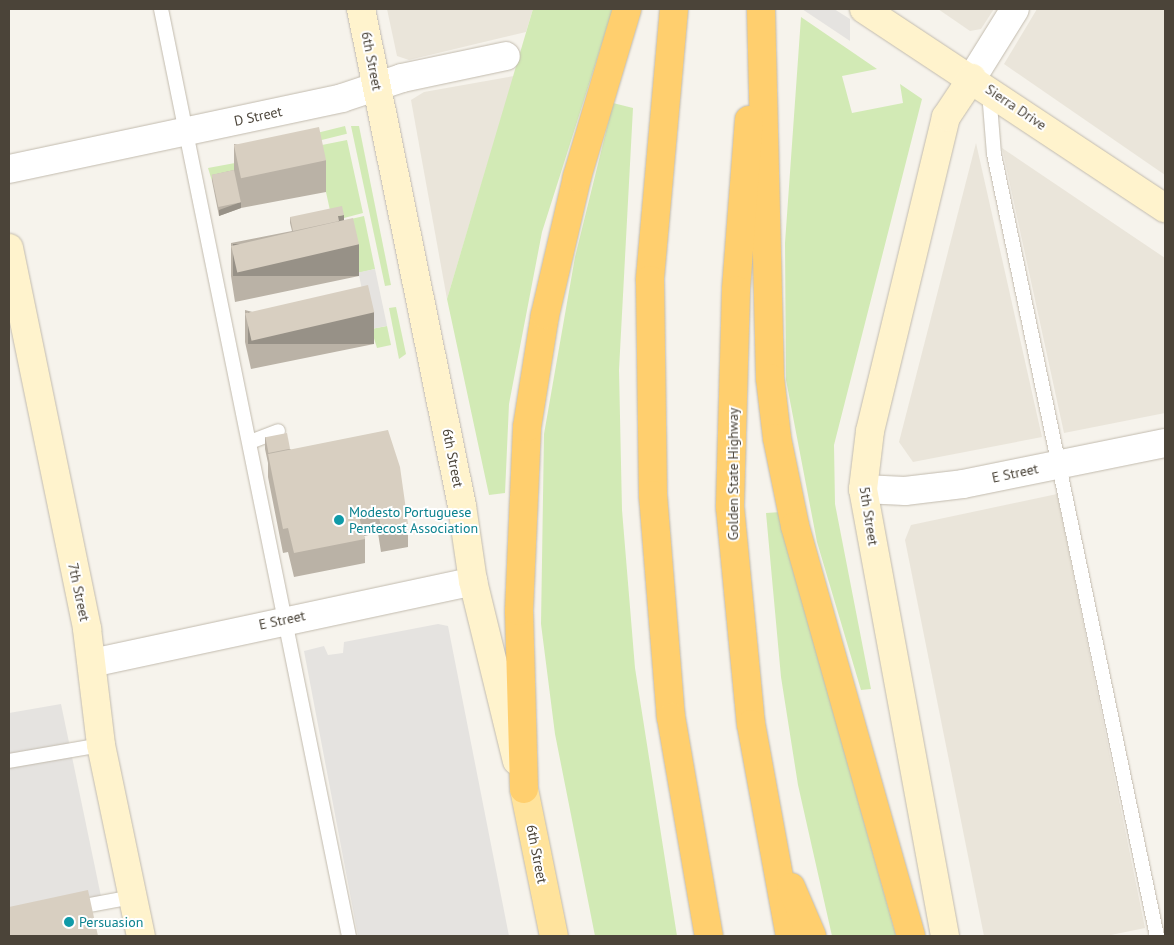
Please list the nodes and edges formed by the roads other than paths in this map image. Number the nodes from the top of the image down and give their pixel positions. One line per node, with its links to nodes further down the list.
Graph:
1 (161, 9): 11 (lane)
2 (361, 9): 10 (street, 6th Street)
3 (627, 9): 25 (highway)
4 (674, 9): 32 (highway)
5 (761, 9): 26 (highway, Golden State Highway); 35 (highway)
6 (864, 9): 9 (street, Sierra Drive)
7 (1015, 9): 9 (street)
8 (506, 56): 10 (street, D Street)
9 (980, 83): 13 (street, Sierra Drive); 18 (lane); 19 (street, 5th Street)
10 (377, 86): 11 (street, D Street); 20 (street, 6th Street)
11 (186, 131): 12 (street, D Street); 16 (lane)
12 (9, 169)
13 (1164, 208)
14 (9, 248): 22 (street, 7th Street)
15 (278, 431): 16 (lane)
16 (250, 442): 21 (lane)
17 (1165, 443): 18 (street, E Street)
18 (1060, 463): 19 (street, E Street); 37 (lane)
19 (864, 489): 36 (street, 5th Street)
20 (473, 581): 21 (street, E Street); 25 (street, 6th Street)
21 (286, 619): 22 (street, E Street); 30 (lane)
22 (92, 663): 23 (street, 7th Street)
23 (101, 745): 24 (lane); 27 (street, 7th Street)
24 (9, 761)
25 (524, 789): 31 (main road, 6th Street)
26 (769, 834): 33 (highway, Golden State Highway); 34 (highway)
27 (133, 897): 28 (lane); 29 (street, 7th Street)
28 (56, 911)
29 (141, 936)
30 (349, 936)
31 (554, 936)
32 (710, 936)
33 (790, 936)
34 (812, 936)
35 (911, 936)
36 (946, 936)
37 (1157, 936)

